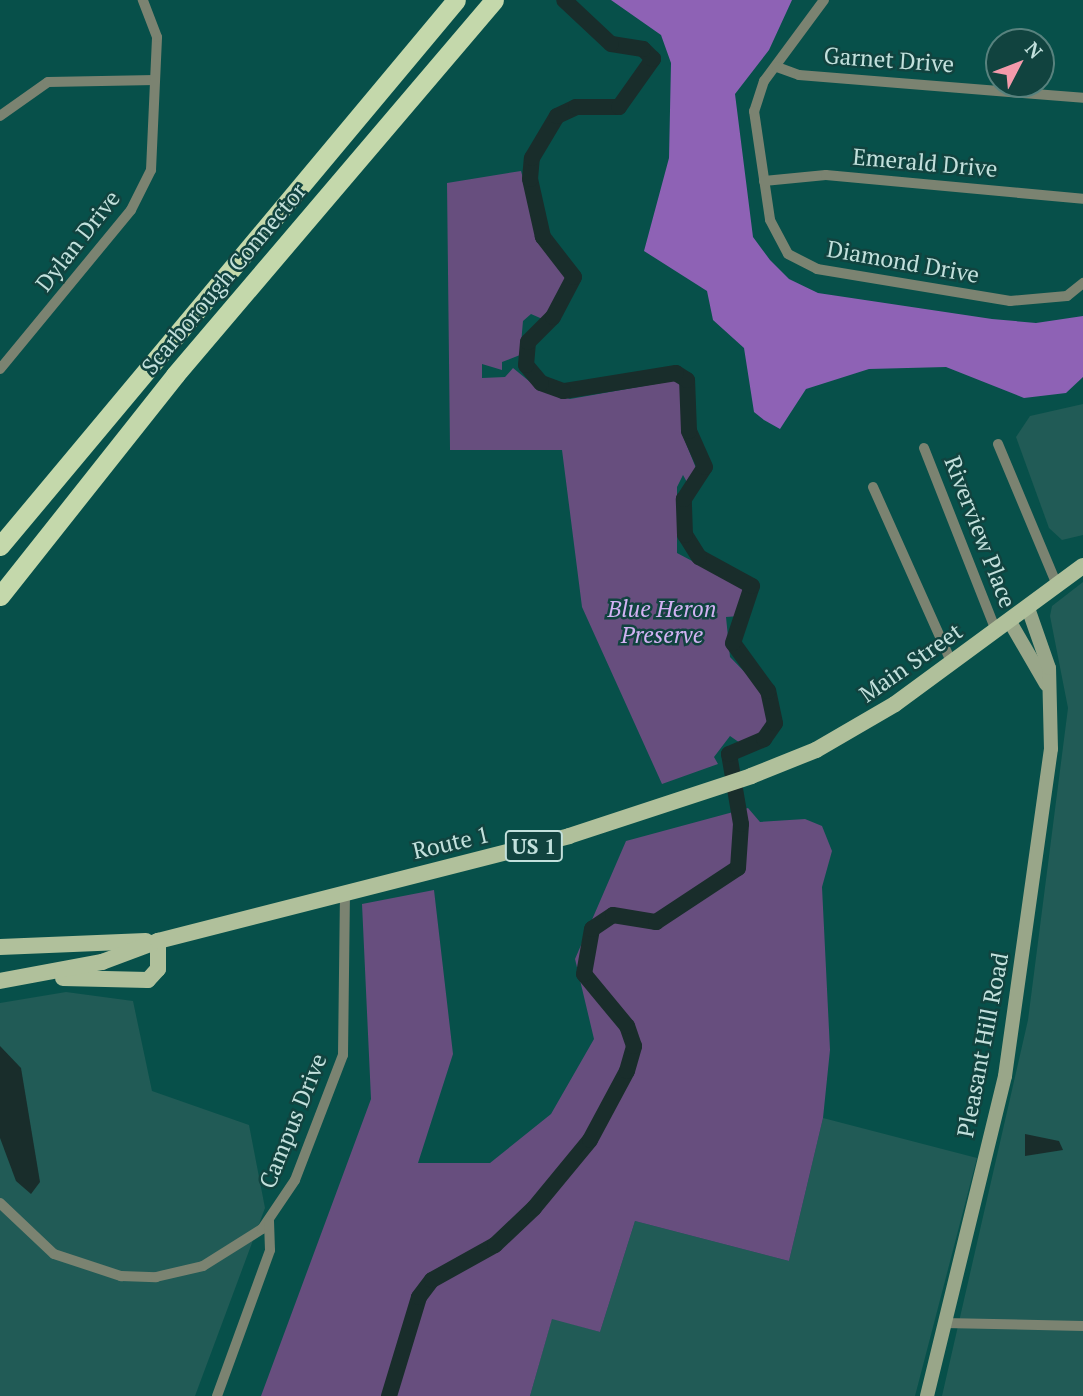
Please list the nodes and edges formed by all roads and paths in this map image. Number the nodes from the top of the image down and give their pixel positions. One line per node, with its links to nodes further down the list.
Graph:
1 (143, 0): 6 (street, Dylan Drive)
2 (456, 0): 16 (highway, Scarborough Connector)
3 (494, 0): 19 (highway, Scarborough Connector)
4 (818, 2): 5 (street, Diamond Drive)
5 (776, 67): 7 (street, Garnet Drive); 9 (street, Diamond Drive)
6 (155, 80): 8 (street); 12 (street, Dylan Drive)
7 (1083, 98)
8 (0, 116)
9 (764, 181): 10 (street, Emerald Drive); 11 (street, Diamond Drive)
10 (1083, 199)
11 (1083, 283)
12 (0, 369)
13 (998, 444): 18 (street)
14 (925, 448): 21 (street, Riverview Place)
15 (873, 486): 22 (street)
16 (0, 546)
17 (1083, 566): 18 (main road, Main Street / US 1)
18 (1058, 585): 20 (main road, Main Street / US 1)
19 (0, 596)
20 (1028, 608): 21 (main road, Main Street / US 1); 23 (street, Pleasant Hill Road)
21 (1003, 626): 22 (main road, Main Street / US 1); 23 (street, Pleasant Hill Road)
22 (952, 664): 24 (main road, Main Street / US 1)
23 (1051, 697): 31 (street, Pleasant Hill Road)
24 (751, 776): 25 (main road, Route 1 / US 1)
25 (345, 892): 26 (main road, Route 1 / US 1); 30 (street, Campus Drive)
26 (159, 941): 27 (main road, Route 1 / US 1); 28 (main road, Route 1 / US 1); 28 (main road)
27 (0, 947)
28 (7, 980)
29 (0, 1203): 30 (street, Campus Drive)
30 (269, 1221): 33 (street)
31 (944, 1323): 32 (street); 34 (street, Pleasant Hill Road)
32 (1083, 1326)
33 (218, 1396)
34 (927, 1396)

